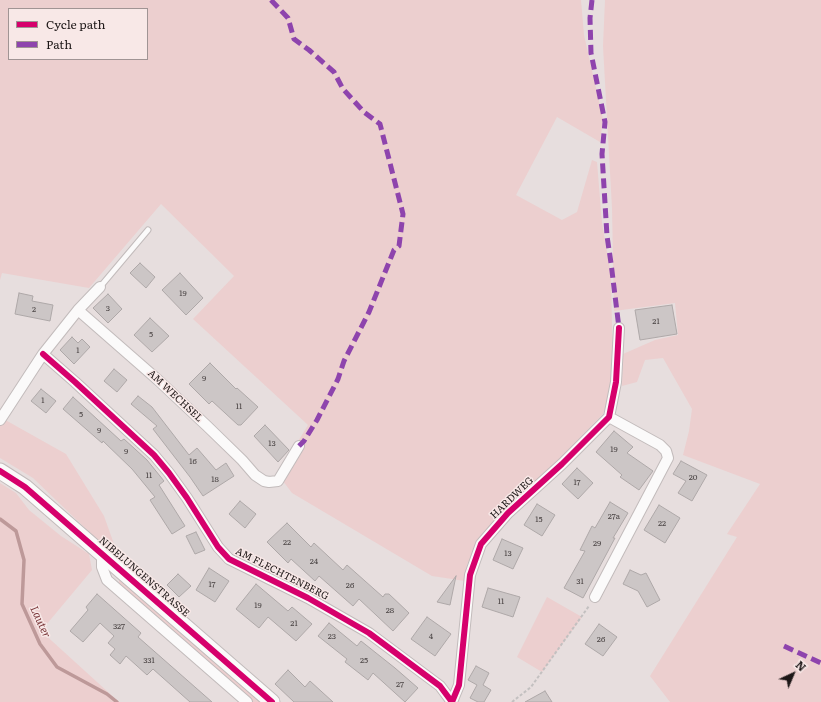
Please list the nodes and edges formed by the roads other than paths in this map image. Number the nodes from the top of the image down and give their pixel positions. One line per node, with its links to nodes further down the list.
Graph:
1 (148, 230): 2 (lane)
2 (100, 287): 3 (street)
3 (78, 310): 5 (street); 8 (street, AM WECHSEL)
4 (619, 328): 6 (street)
5 (43, 354): 7 (street); 14 (street, AM FLECHTENBERG)
6 (609, 417): 11 (street); 14 (street, HARDWEG)
7 (0, 420)
8 (299, 446)
9 (0, 471): 10 (main road, NIBELUNGENSTRASSE)
10 (102, 555): 12 (street, NIBELUNGENSTRASSE); 13 (main road, NIBELUNGENSTRASSE)
11 (595, 597)
12 (247, 702)
13 (272, 702)
14 (452, 702)

